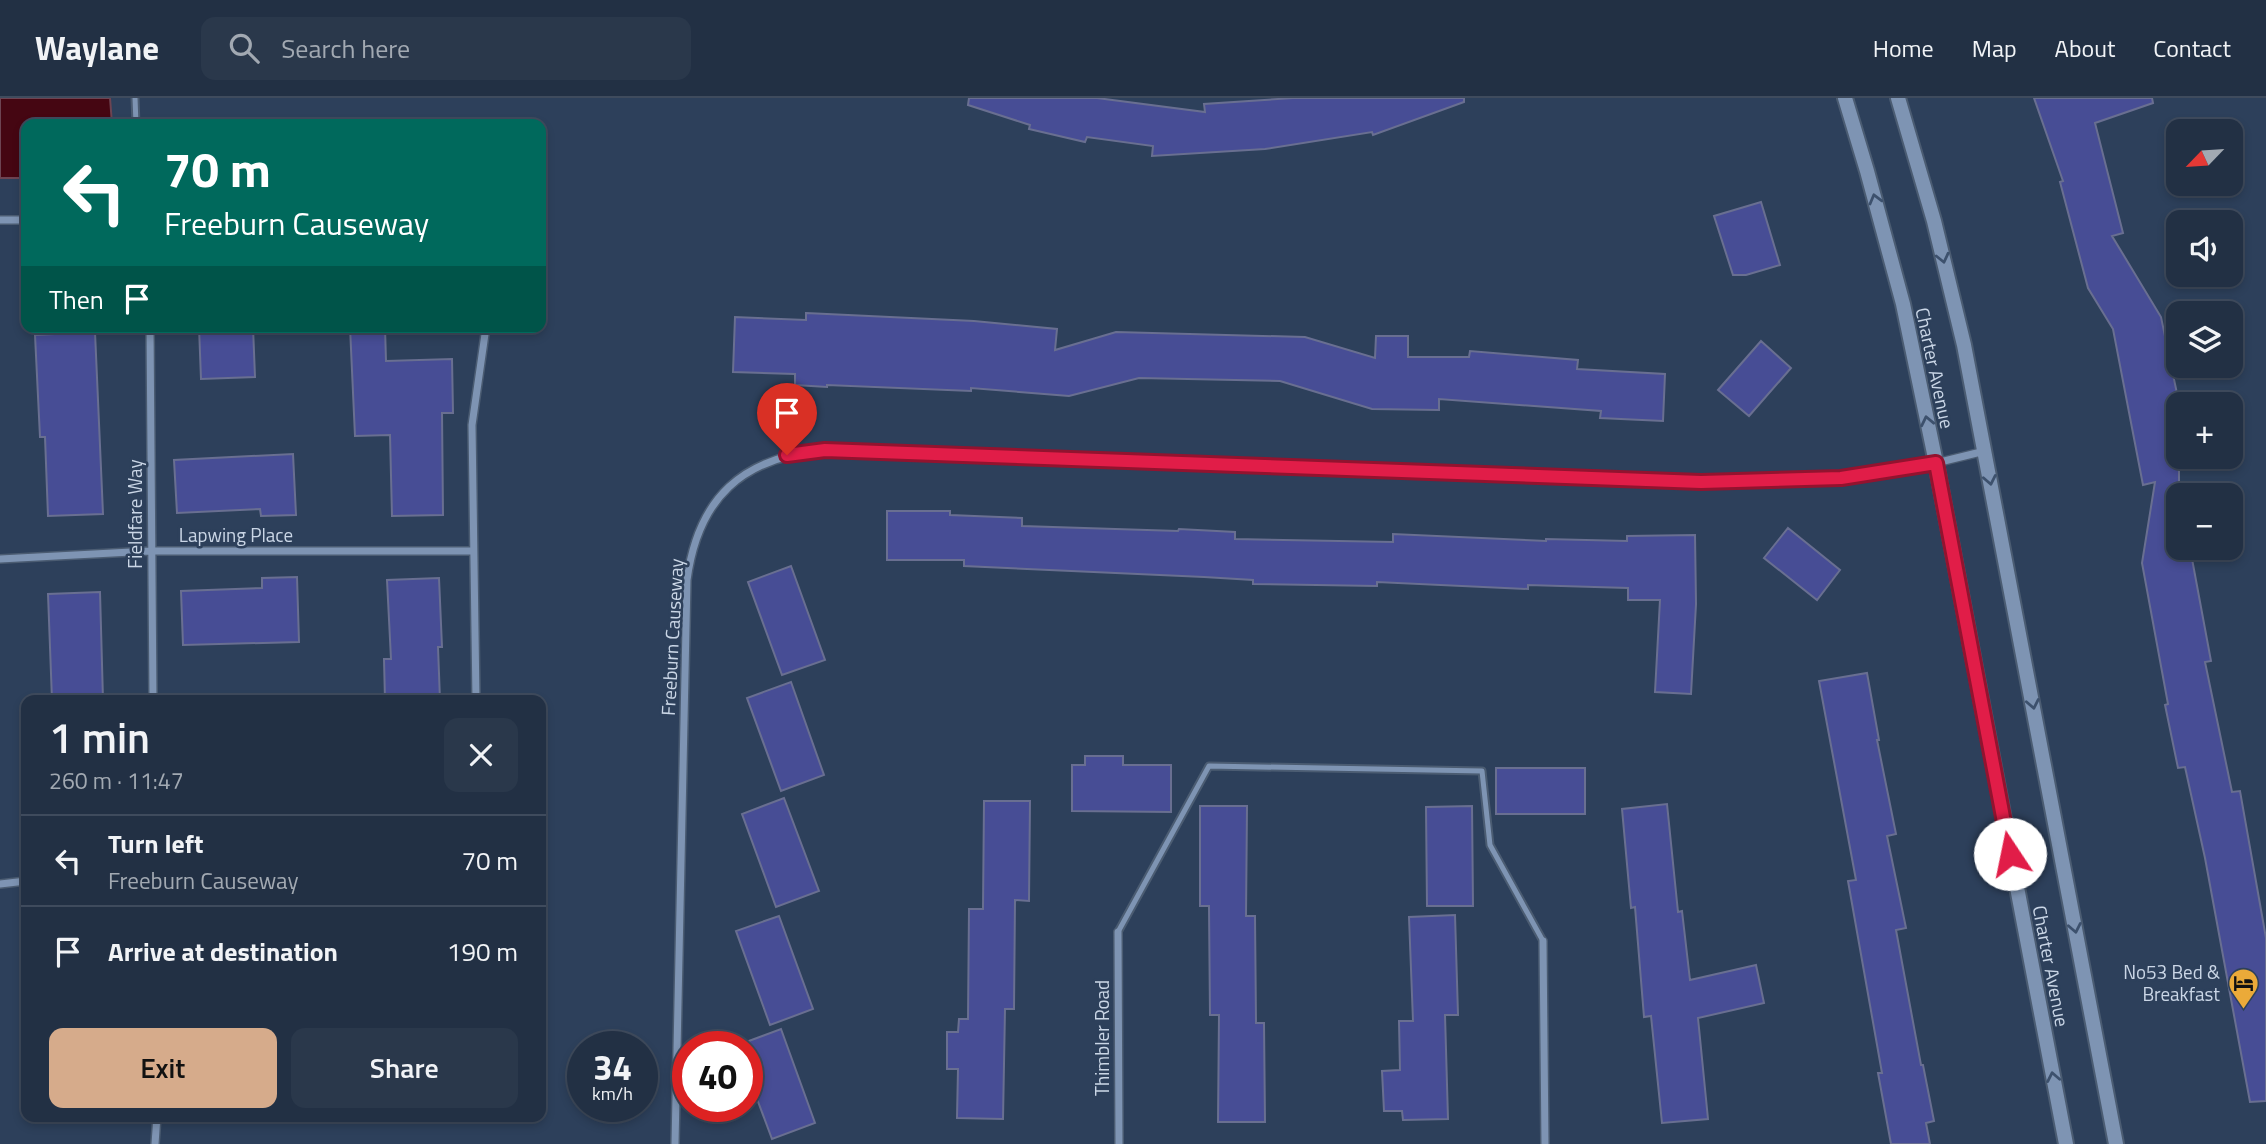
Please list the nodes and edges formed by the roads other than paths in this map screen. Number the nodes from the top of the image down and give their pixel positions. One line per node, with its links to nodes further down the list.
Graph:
1 (135, 98): 4 (lane)
2 (1845, 98): 10 (street, Charter Avenue, one-way to 2)
3 (1898, 98): 9 (street, Charter Avenue, one-way to 9)
4 (136, 119)
5 (0, 220): 6 (street)
6 (21, 220)
7 (150, 333): 11 (street, Fieldfare Way)
8 (485, 333): 12 (street)
9 (1985, 451): 10 (street, Freeburn Causeway); 26 (street, Charter Avenue, one-way to 26)
10 (1936, 463): 22 (street, Freeburn Causeway); 25 (street, Charter Avenue, one-way to 10)
11 (150, 551): 12 (street, Lapwing Place); 13 (street, Lapwing Place); 14 (street, Fieldfare Way)
12 (473, 551): 15 (street)
13 (0, 558)
14 (153, 695)
15 (476, 695)
16 (21, 882): 17 (street)
17 (0, 884)
18 (1118, 932): 19 (lane); 23 (street, Thimbler Road)
19 (1543, 941): 24 (street)
20 (157, 1122): 21 (street)
21 (155, 1144)
22 (675, 1144)
23 (1119, 1144)
24 (1545, 1144)
25 (2066, 1144)
26 (2116, 1144)

